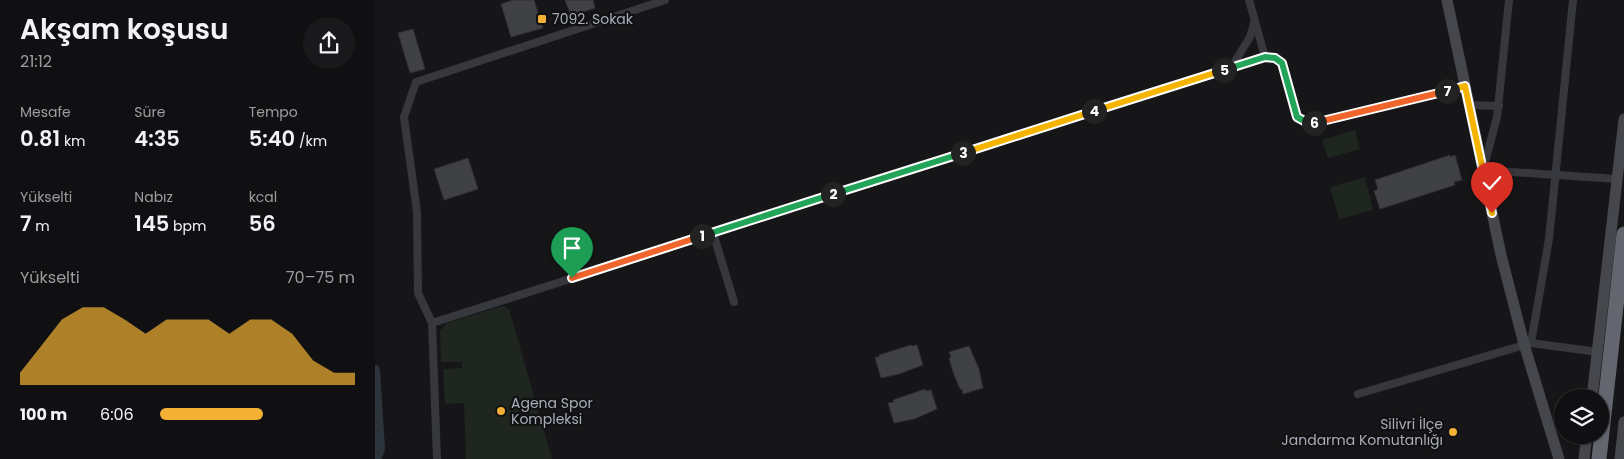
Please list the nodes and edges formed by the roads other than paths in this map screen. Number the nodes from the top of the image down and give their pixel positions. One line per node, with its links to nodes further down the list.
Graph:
1 (665, 0): 19 (street)
2 (1249, 0): 6 (street)
3 (1447, 0): 9 (street)
4 (1509, 0): 11 (street)
5 (1573, 0): 14 (street)
6 (1254, 22): 7 (street); 8 (street)
7 (1265, 57): 8 (street); 9 (street)
8 (1231, 68): 16 (street)
9 (1465, 86): 10 (street)
10 (1469, 105): 11 (street); 13 (street)
11 (1499, 106): 13 (street)
12 (1624, 118): 15 (street)
13 (1483, 170): 14 (street); 20 (street)
14 (1556, 175): 15 (street); 20 (street)
15 (1617, 179): 21 (street)
16 (713, 233): 18 (street); 19 (street)
17 (1624, 234): 29 (highway)
18 (733, 302)
19 (432, 323): 26 (street)
20 (1527, 344): 21 (street); 23 (street); 27 (street)
21 (1597, 352): 22 (street)
22 (1593, 389)
23 (1358, 394)
24 (1624, 422): 30 (street)
25 (1586, 444): 28 (street)
26 (437, 459)
27 (1559, 459)
28 (1584, 459)
29 (1599, 459)
30 (1620, 459)

